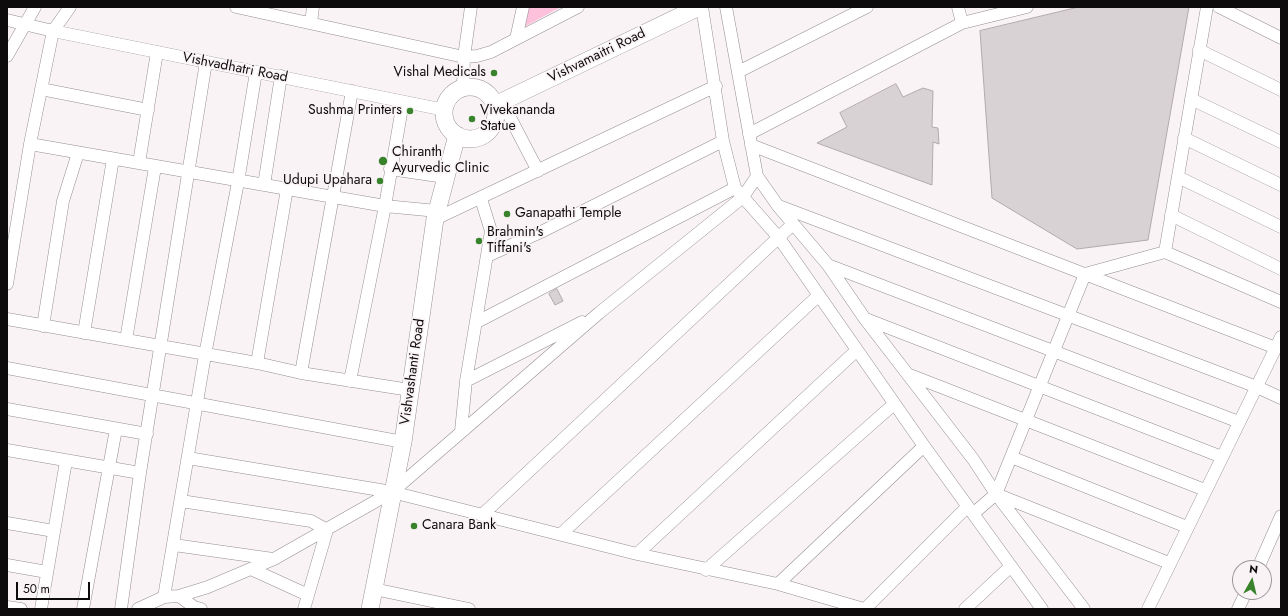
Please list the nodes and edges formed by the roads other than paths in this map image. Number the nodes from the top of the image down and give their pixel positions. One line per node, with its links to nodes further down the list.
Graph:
1 (35, 7): 18 (street)
2 (70, 7): 20 (street)
3 (236, 7): 17 (street)
4 (313, 7): 17 (street)
5 (471, 7): 26 (street)
6 (523, 7): 22 (street)
7 (578, 7): 22 (street)
8 (699, 7): 38 (street, Vishvamaitri Road)
9 (702, 7): 31 (street)
10 (726, 7): 29 (street)
11 (867, 7): 29 (street)
12 (958, 7): 19 (street)
13 (1027, 7): 19 (street)
14 (1206, 7): 23 (street)
15 (1219, 7): 21 (street)
16 (7, 20): 18 (street, Vishvadhatri Road)
17 (311, 23): 26 (street)
18 (25, 24): 20 (street, Vishvadhatri Road); 25 (street)
19 (962, 24): 43 (street)
20 (53, 31): 24 (street, Vishvadhatri Road); 33 (street)
21 (1281, 38)
22 (516, 39): 26 (street)
23 (1199, 50): 34 (street); 36 (street)
24 (157, 52): 27 (street, Vishvadhatri Road); 39 (street)
25 (7, 56)
26 (464, 57): 32 (street)
27 (206, 62): 28 (street, Vishvadhatri Road); 52 (street)
28 (256, 72): 30 (street, Vishvadhatri Road); 57 (street)
29 (738, 72): 43 (street)
30 (280, 76): 35 (street, Vishvadhatri Road); 58 (street)
31 (716, 86): 44 (street); 53 (street)
32 (463, 88): 38 (street); 40 (street)
33 (41, 89): 39 (street); 46 (street)
34 (1281, 90)
35 (352, 91): 37 (street, Vishvadhatri Road); 62 (street)
36 (1191, 100): 42 (street); 45 (street)
37 (403, 102): 40 (street, Vishvadhatri Road); 51 (street)
38 (498, 103): 41 (street); 53 (street)
39 (148, 110): 49 (street)
40 (445, 110): 41 (street)
41 (457, 135): 55 (street, Vishvashanti Road)
42 (1184, 138): 56 (street); 59 (street)
43 (750, 139): 54 (street); 76 (street)
44 (723, 141): 60 (street); 73 (street)
45 (1281, 142)
46 (30, 144): 47 (street); 77 (street)
47 (78, 153): 48 (street); 85 (street)
48 (113, 159): 49 (street); 86 (street)
49 (138, 163): 50 (street)
50 (155, 166): 52 (street); 87 (street)
51 (390, 169): 55 (street); 65 (street)
52 (188, 172): 57 (street); 89 (street)
53 (538, 172): 64 (street)
54 (757, 176): 63 (street); 66 (street)
55 (445, 177): 68 (street, Vishvashanti Road)
56 (1178, 177): 67 (street); 70 (street)
57 (238, 182): 58 (street); 92 (street)
58 (264, 185): 61 (street)
59 (1281, 185)
60 (735, 188): 63 (street); 84 (street)
61 (287, 189): 62 (street); 93 (street)
62 (332, 197): 65 (street); 95 (street)
63 (743, 197): 71 (street); 80 (street)
64 (481, 199): 68 (street); 73 (street)
65 (385, 206): 68 (street); 97 (street)
66 (778, 206): 69 (street); 81 (street)
67 (1171, 214): 72 (street); 75 (street)
68 (436, 215): 101 (street, Vishvashanti Road)
69 (793, 224): 71 (street); 74 (street)
70 (1281, 227)
71 (779, 238): 78 (street); 126 (street)
72 (1165, 252): 76 (street); 79 (street)
73 (487, 256): 84 (street)
74 (828, 265): 82 (street); 91 (street)
75 (1281, 269)
76 (1085, 274): 81 (street); 88 (street)
77 (7, 284)
78 (819, 295): 90 (street); 132 (street)
79 (1281, 302)
80 (599, 313): 98 (street); 110 (street)
81 (1068, 315): 91 (street); 100 (street)
82 (865, 318): 96 (street); 99 (street)
83 (7, 319): 85 (street)
84 (477, 322): 98 (street)
85 (43, 326): 86 (street)
86 (84, 333): 87 (street)
87 (126, 340): 89 (street)
88 (1278, 343): 100 (street)
89 (161, 346): 92 (street); 102 (street)
90 (857, 350): 105 (street); 134 (street)
91 (1054, 352): 99 (street); 108 (street)
92 (205, 355): 93 (street); 104 (street)
93 (257, 363): 95 (street)
94 (7, 368): 102 (street)
95 (301, 373): 97 (street)
96 (909, 375): 107 (street); 123 (street)
97 (350, 381): 101 (street)
98 (466, 381): 110 (street)
99 (1040, 386): 107 (street); 116 (street)
100 (1257, 387): 103 (street); 108 (street)
101 (410, 390): 112 (street, Vishvashanti Road)
102 (153, 395): 104 (street); 111 (street)
103 (1281, 398)
104 (198, 403): 112 (street); 117 (street)
105 (894, 404): 113 (street); 141 (street)
106 (7, 409): 109 (street)
107 (1026, 421): 115 (street); 121 (street)
108 (1239, 422): 116 (street)
109 (116, 429): 111 (street); 119 (street)
110 (461, 431): 122 (street)
111 (147, 434): 120 (street)
112 (402, 442): 122 (street, Vishvashanti Road)
113 (924, 446): 125 (street); 143 (street)
114 (7, 450): 118 (street)
115 (1011, 457): 123 (street); 129 (street)
116 (1222, 457): 121 (street)
117 (188, 458): 122 (street); 124 (street)
118 (66, 461): 119 (street); 131 (street)
119 (109, 468): 120 (street); 151 (street)
120 (140, 473): 152 (street)
121 (1205, 490): 129 (street)
122 (392, 492): 126 (street); 130 (street); 144 (street, Vishvashanti Road)
123 (996, 494): 125 (street); 137 (street); 161 (street)
124 (181, 501): 130 (street); 133 (street)
125 (970, 510): 139 (street); 158 (street)
126 (482, 515): 132 (street)
127 (1281, 516): 136 (street)
128 (7, 523): 131 (street)
129 (1187, 527): 137 (street)
130 (327, 530): 135 (street); 145 (street)
131 (54, 531): 142 (street)
132 (561, 534): 134 (street)
133 (174, 545): 135 (street); 147 (street)
134 (637, 554): 141 (street)
135 (274, 559): 140 (street)
136 (1262, 560)
137 (1170, 563): 162 (street)
138 (7, 565): 142 (street)
139 (1011, 566): 159 (street); 160 (street)
140 (251, 569): 145 (street); 146 (street)
141 (706, 570): 143 (street)
142 (47, 572): 150 (street)
143 (778, 584): 158 (street)
144 (374, 589): 156 (street, Vishvashanti Road); 157 (street)
145 (308, 595): 155 (street)
146 (179, 596): 147 (street); 154 (street)
147 (164, 597): 153 (street)
148 (7, 606): 149 (street)
149 (21, 609)
150 (41, 609)
151 (83, 609)
152 (121, 609)
153 (138, 609)
154 (201, 609)
155 (304, 609)
156 (370, 609)
157 (469, 609)
158 (865, 609)
159 (965, 609)
160 (1042, 609)
161 (1084, 609)
162 (1148, 609)

